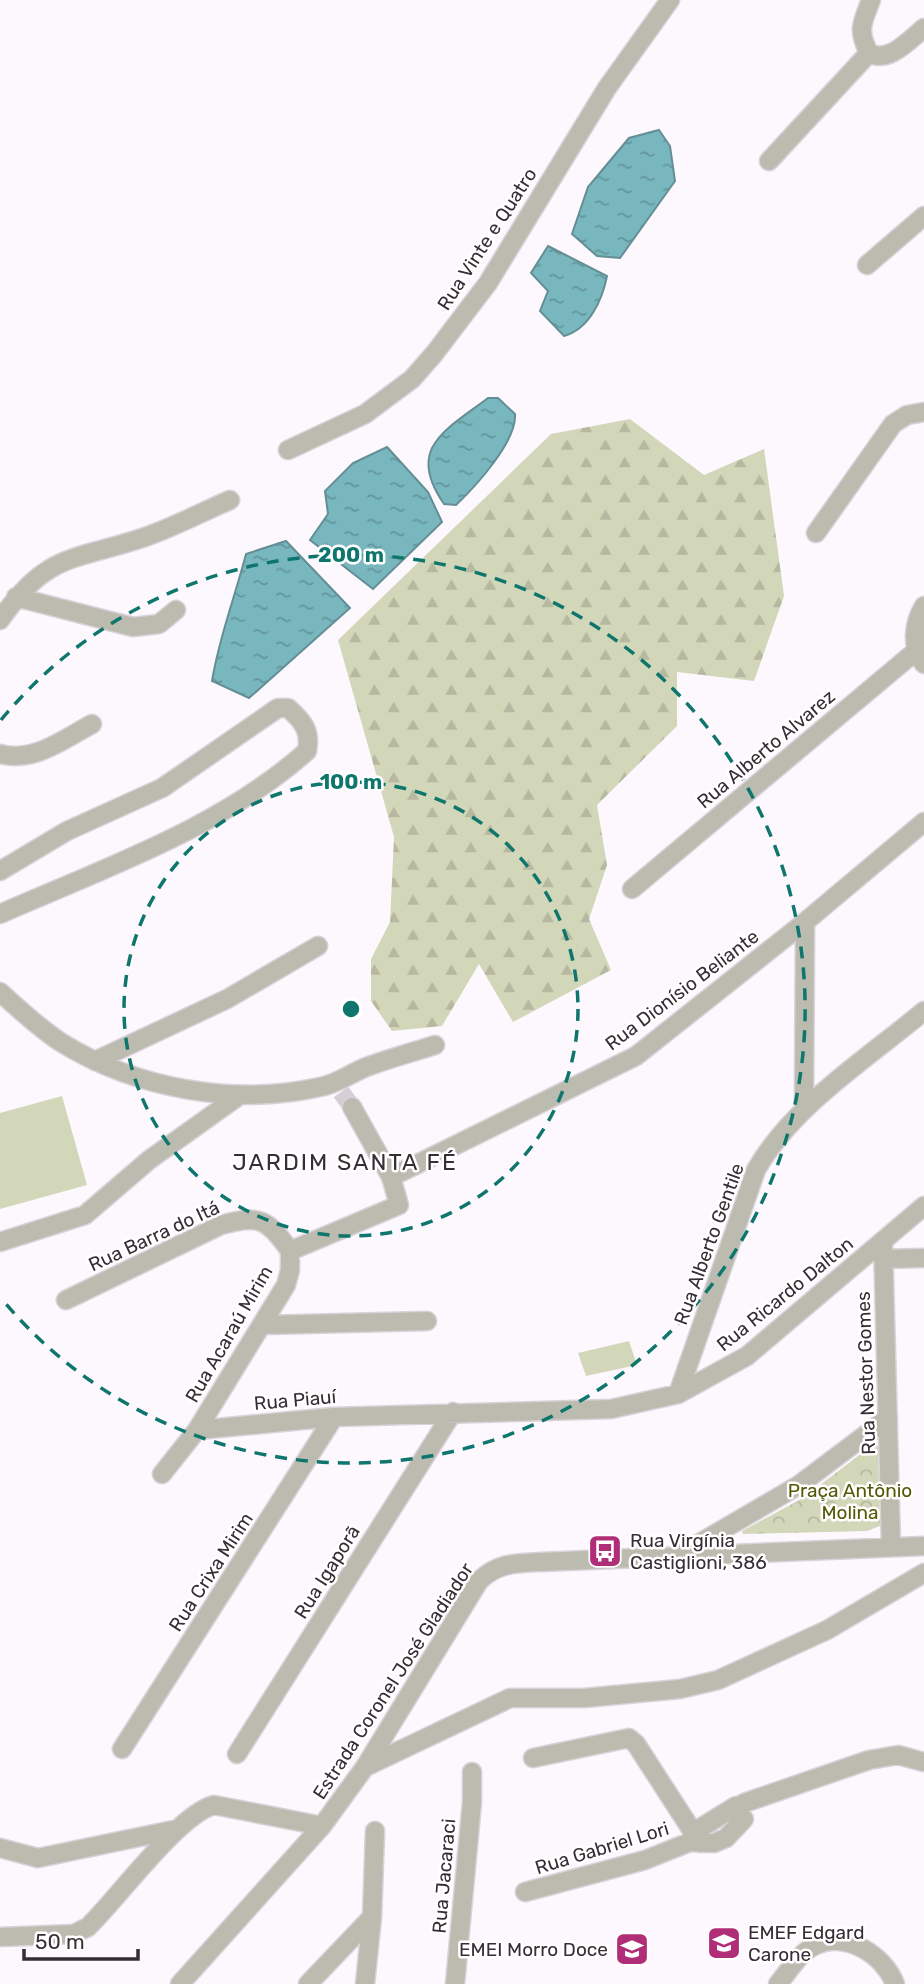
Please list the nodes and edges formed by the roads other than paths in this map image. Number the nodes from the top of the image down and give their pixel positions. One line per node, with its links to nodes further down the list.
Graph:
1 (670, 0): 9 (street, Rua Vinte e Quatro)
2 (871, 0): 4 (street)
3 (924, 28): 4 (street)
4 (869, 53): 5 (street)
5 (769, 161)
6 (924, 216): 7 (street)
7 (867, 265)
8 (924, 412): 11 (street)
9 (288, 450)
10 (230, 500): 12 (street)
11 (816, 533)
12 (16, 597): 14 (street); 15 (street)
13 (924, 606): 16 (street)
14 (176, 610)
15 (0, 620)
16 (920, 658): 21 (street, Rua Alberto Alvarez)
17 (92, 724): 18 (street)
18 (0, 754)
19 (924, 822): 23 (street, Rua Dionísio Beliante)
20 (0, 871): 22 (street)
21 (632, 889)
22 (0, 914)
23 (805, 922): 31 (street); 32 (street, Rua Dionísio Beliante)
24 (318, 946): 28 (street)
25 (0, 992): 28 (street)
26 (924, 1011): 31 (street, Rua Alberto Gentile)
27 (435, 1045): 29 (street)
28 (95, 1062): 29 (street)
29 (240, 1095): 34 (street)
30 (352, 1107): 32 (street)
31 (804, 1110): 41 (street, Rua Alberto Gentile)
32 (391, 1177): 36 (street, Rua Acaraú Mirim)
33 (924, 1206): 35 (street, Rua Ricardo Dalton)
34 (0, 1242)
35 (883, 1250): 37 (street); 41 (street, Rua Ricardo Dalton); 44 (street, Rua Nestor Gomes)
36 (290, 1251): 38 (street, Rua Barra do Itá); 40 (street, Rua Acaraú Mirim)
37 (924, 1258)
38 (66, 1300)
39 (427, 1321): 40 (street)
40 (263, 1325): 45 (street, Rua Acaraú Mirim)
41 (678, 1394): 42 (street, Rua Ricardo Dalton)
42 (453, 1412): 43 (street, Rua Piauí); 52 (street, Rua Igaporã)
43 (334, 1417): 45 (street, Rua Piauí); 51 (street, Rua Crixa Mirim)
44 (888, 1418): 47 (street, Rua Nestor Gomes); 49 (street)
45 (197, 1430): 46 (street)
46 (162, 1474)
47 (891, 1546): 48 (street, Estrada Coronel José Gladiador); 49 (street, Estrada Coronel José Gladiador)
48 (924, 1546)
49 (678, 1556): 55 (street, Estrada Coronel José Gladiador)
50 (924, 1573): 55 (street)
51 (122, 1749)
52 (237, 1754)
53 (533, 1758): 60 (street)
54 (924, 1762): 60 (street, Rua Gabriel Lori)
55 (365, 1766): 57 (street, Estrada Coronel José Gladiador)
56 (472, 1772): 68 (street, Rua Jacaraci)
57 (321, 1826): 58 (street); 65 (street, Estrada Coronel José Gladiador)
58 (178, 1829): 61 (street); 64 (street)
59 (374, 1831): 63 (street)
60 (695, 1839): 62 (street, Rua Gabriel Lori)
61 (0, 1848)
62 (525, 1892)
63 (372, 1917): 66 (street); 67 (street)
64 (0, 1937)
65 (180, 1984)
66 (309, 1984)
67 (365, 1984)
68 (455, 1984)
69 (778, 1984): 70 (street)
70 (895, 1984)

